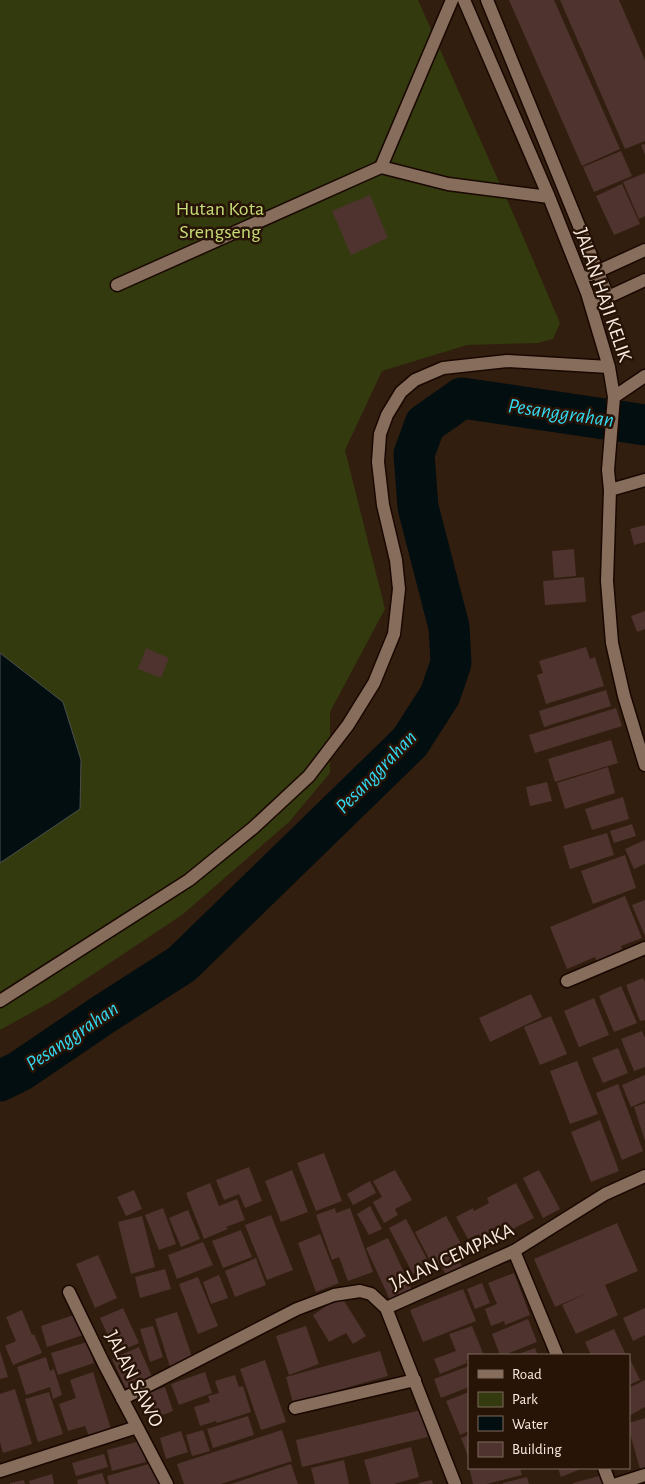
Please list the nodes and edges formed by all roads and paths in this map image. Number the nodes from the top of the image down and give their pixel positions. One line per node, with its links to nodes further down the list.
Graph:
1 (452, 0): 4 (street)
2 (464, 0): 5 (street, JALAN HAJI KELIK)
3 (487, 0): 7 (street)
4 (381, 167): 5 (street); 10 (street)
5 (549, 197): 8 (street, JALAN HAJI KELIK)
6 (645, 250): 7 (street)
7 (598, 271): 8 (street); 11 (street)
8 (581, 279): 12 (street, JALAN HAJI KELIK)
9 (645, 280): 11 (street)
10 (117, 285)
11 (608, 297): 12 (street)
12 (591, 304): 13 (street, JALAN HAJI KELIK)
13 (609, 368): 15 (street, JALAN HAJI KELIK); 21 (street)
14 (645, 376): 15 (street)
15 (614, 402): 17 (street, JALAN HAJI KELIK)
16 (645, 480): 17 (street)
17 (610, 490): 18 (street, JALAN HAJI KELIK)
18 (644, 757)
19 (645, 948): 20 (street)
20 (567, 980)
21 (0, 1001)
22 (645, 1176): 23 (street, JALAN CEMPAKA)
23 (514, 1251): 25 (street, JALAN CEMPAKA); 26 (street)
24 (68, 1292): 28 (street, JALAN SAWO)
25 (386, 1308): 27 (street, JALAN CEMPAKA); 28 (street)
26 (557, 1354)
27 (415, 1380): 29 (street); 35 (street, JALAN CEMPAKA)
28 (122, 1399): 30 (street, JALAN SAWO)
29 (295, 1408)
30 (137, 1427): 32 (street); 34 (street, JALAN SAWO)
31 (604, 1469): 36 (street)
32 (0, 1471)
33 (645, 1475): 37 (street)
34 (167, 1484)
35 (455, 1484)
36 (610, 1484)
37 (617, 1484)

